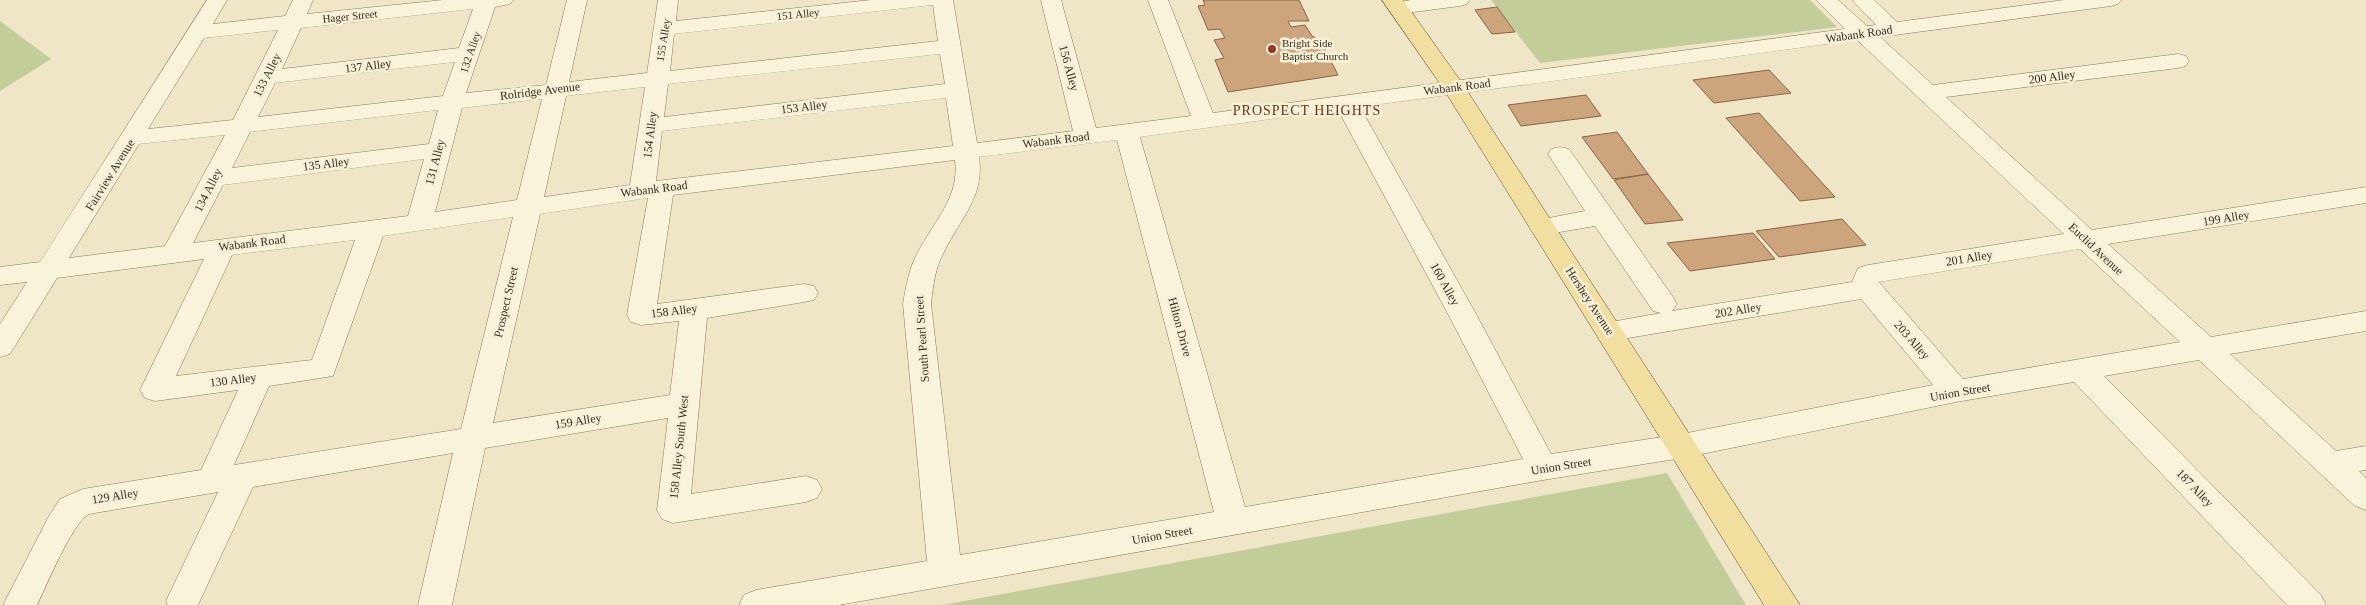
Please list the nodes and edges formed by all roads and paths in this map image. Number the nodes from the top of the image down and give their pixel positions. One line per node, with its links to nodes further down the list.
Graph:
1 (217, 0): 19 (street, Fairview Avenue)
2 (303, 0): 16 (street, 133 Alley)
3 (577, 0): 27 (street, Prospect Street)
4 (668, 0): 17 (street, 155 Alley)
5 (930, 0): 17 (street, 151 Alley)
6 (943, 0): 21 (street, South Pearl Street)
7 (1050, 0): 36 (street, 156 Alley)
8 (1158, 0): 32 (street)
9 (1460, 0): 15 (street)
10 (1826, 0): 20 (street, Euclid Avenue)
11 (1862, 0): 18 (street)
12 (2111, 0): 14 (street, Wabank Road)
13 (492, 1): 16 (street, Hager Street); 22 (street, 132 Alley)
14 (2073, 3): 18 (street, Wabank Road)
15 (1395, 4): 26 (main road, Hershey Avenue)
16 (293, 23): 19 (street, Hager Street); 24 (street, 133 Alley)
17 (666, 28): 25 (street, 155 Alley)
18 (1892, 29): 20 (street, Wabank Road)
19 (197, 32): 37 (street, Fairview Avenue)
20 (1860, 33): 26 (street, Wabank Road); 29 (street, Euclid Avenue)
21 (949, 46): 25 (street, Rolridge Avenue); 28 (street, South Pearl Street)
22 (469, 54): 24 (street, 137 Alley); 31 (street, 132 Alley)
23 (2178, 61): 29 (street, 200 Alley)
24 (267, 77): 34 (street, 133 Alley)
25 (656, 79): 27 (street, Rolridge Avenue); 33 (street, 154 Alley)
26 (1454, 88): 30 (street, Wabank Road); 47 (main road, Hershey Avenue)
27 (556, 90): 31 (street, Rolridge Avenue); 44 (street, Prospect Street)
28 (956, 90): 33 (street, 153 Alley); 39 (street, South Pearl Street)
29 (1927, 93): 49 (street, Euclid Avenue)
30 (1345, 100): 32 (street, Wabank Road); 70 (street, 160 Alley)
31 (452, 102): 34 (street, Rolridge Avenue); 38 (street, 131 Alley)
32 (1204, 120): 35 (street, Wabank Road)
33 (652, 125): 42 (street, 154 Alley)
34 (240, 126): 37 (street, Rolridge Avenue); 41 (street, 134 Alley)
35 (1126, 131): 36 (street, Wabank Road); 74 (street, Hilton Drive)
36 (1086, 136): 39 (street, Wabank Road)
37 (132, 138): 52 (street, Fairview Avenue)
38 (438, 150): 41 (street, 135 Alley); 46 (street, 131 Alley)
39 (966, 152): 42 (street, Wabank Road); 75 (street, South Pearl Street)
40 (1560, 154): 45 (street)
41 (214, 178): 51 (street, 134 Alley)
42 (652, 189): 44 (street, Wabank Road); 57 (street, 158 Alley)
43 (2366, 195): 49 (street, 199 Alley)
44 (528, 207): 46 (street, Wabank Road); 66 (street, Prospect Street)
45 (1602, 217): 47 (street); 56 (street)
46 (419, 222): 48 (street, Wabank Road)
47 (1542, 227): 59 (main road, Hershey Avenue)
48 (372, 229): 50 (street, Wabank Road); 63 (street, 130 Alley)
49 (2086, 240): 54 (street, 201 Alley); 61 (street, Euclid Avenue)
50 (223, 247): 51 (street, Wabank Road); 63 (street, 130 Alley)
51 (175, 253): 52 (street, Wabank Road)
52 (50, 270): 53 (street, Wabank Road); 60 (street, Fairview Avenue)
53 (0, 276)
54 (1867, 289): 59 (street, 202 Alley); 64 (street, 203 Alley)
55 (804, 293): 57 (street, 158 Alley)
56 (1663, 304)
57 (694, 310): 65 (street, 158 Alley South West)
58 (2366, 321): 61 (street, Union Street)
59 (1610, 331): 67 (main road, Hershey Avenue)
60 (0, 348)
61 (2205, 349): 62 (street, Union Street); 69 (street, Euclid Avenue)
62 (2081, 371): 64 (street, Union Street); 81 (street, 187 Alley)
63 (259, 377): 71 (street)
64 (1956, 391): 67 (street, Union Street)
65 (684, 404): 66 (street, 159 Alley); 72 (street, 158 Alley South West)
66 (472, 438): 71 (street, 129 Alley); 78 (street, Prospect Street)
67 (1682, 446): 70 (street, Union Street); 80 (main road, Hershey Avenue)
68 (2366, 458): 69 (street)
69 (2331, 464): 73 (street, Euclid Avenue)
70 (1543, 468): 74 (street, Union Street)
71 (226, 480): 76 (street); 77 (street, 129 Alley)
72 (806, 489)
73 (2366, 497)
74 (1233, 523): 75 (street, Union Street)
75 (945, 572): 79 (street, Union Street)
76 (183, 601)
77 (20, 605)
78 (435, 605)
79 (756, 605)
80 (1783, 605)
81 (2309, 605)

